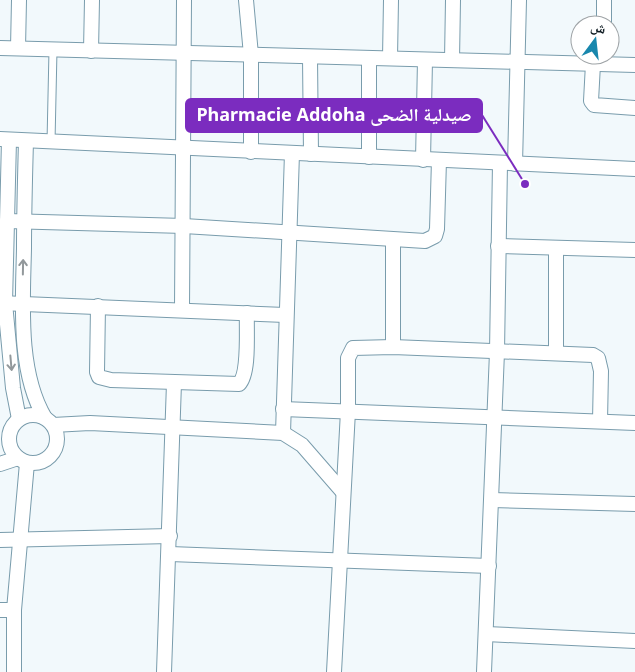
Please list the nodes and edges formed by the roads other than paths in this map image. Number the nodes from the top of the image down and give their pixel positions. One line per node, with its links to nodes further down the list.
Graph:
1 (19, 0): 11 (street)
2 (92, 0): 13 (street)
3 (184, 0): 14 (street)
4 (246, 0): 15 (street)
5 (392, 0): 18 (street)
6 (453, 0): 20 (street)
7 (519, 0): 22 (street)
8 (604, 0): 9 (street)
9 (604, 15)
10 (0, 48): 11 (street)
11 (18, 48): 12 (street)
12 (54, 50): 13 (street); 29 (lane)
13 (91, 51): 14 (street)
14 (182, 54): 15 (street); 30 (street)
15 (251, 55): 16 (street); 31 (street)
16 (310, 56): 17 (street); 33 (street)
17 (369, 58): 18 (street); 34 (street)
18 (390, 58): 19 (street)
19 (425, 60): 20 (street); 35 (street)
20 (452, 60): 22 (street)
21 (570, 61): 22 (street)
22 (518, 62): 38 (street)
23 (620, 63): 25 (street)
24 (599, 65): 26 (street)
25 (635, 65)
26 (635, 108)
27 (4, 140): 28 (street); 40 (street)
28 (26, 141): 29 (street); 42 (street)
29 (51, 142): 30 (street)
30 (185, 148): 31 (street); 43 (street)
31 (251, 152): 32 (street)
32 (292, 153): 33 (street); 44 (street)
33 (310, 154): 34 (street)
34 (369, 157): 35 (street)
35 (423, 160): 36 (street)
36 (439, 160): 37 (street); 45 (street)
37 (500, 164): 38 (street); 46 (street)
38 (515, 164): 39 (street)
39 (635, 169)
40 (4, 206): 41 (street)
41 (7, 221): 42 (street); 49 (street)
42 (24, 221): 43 (street); 50 (street, one-way to 42)
43 (184, 226): 44 (street); 52 (street)
44 (288, 234): 45 (street); 54 (street)
45 (393, 241): 55 (street)
46 (498, 246): 47 (street); 56 (street)
47 (556, 248): 48 (street); 57 (street)
48 (635, 250)
49 (3, 303): 50 (street); 60 (street, one-way to 60)
50 (23, 304): 51 (street); 59 (street)
51 (98, 306): 52 (street); 58 (street)
52 (182, 309): 53 (street)
53 (247, 313): 54 (street); 58 (street)
54 (285, 315): 61 (street)
55 (393, 347): 56 (street); 62 (street)
56 (497, 352): 57 (street); 63 (street)
57 (556, 353): 66 (street)
58 (174, 383): 68 (street)
59 (32, 386): 60 (street); 65 (street)
60 (6, 388): 64 (street)
61 (283, 409): 62 (street); 69 (street)
62 (348, 412): 63 (street); 73 (street)
63 (494, 417): 66 (street); 74 (street)
64 (19, 420): 65 (street); 70 (street)
65 (49, 421): 68 (street); 71 (street)
66 (600, 421): 67 (street)
67 (635, 423)
68 (174, 427): 69 (street); 76 (street)
69 (284, 433): 73 (street)
70 (5, 434): 71 (street)
71 (22, 460): 72 (street); 78 (street)
72 (0, 464)
73 (342, 490): 80 (street)
74 (492, 500): 75 (street); 81 (street)
75 (635, 504)
76 (170, 536): 78 (street); 79 (street)
77 (0, 540): 78 (street)
78 (19, 540): 82 (street)
79 (170, 554): 80 (street); 86 (street)
80 (338, 560): 81 (street); 87 (street)
81 (489, 566): 83 (street)
82 (7, 610): 85 (street)
83 (486, 634): 84 (street); 88 (street)
84 (635, 641)
85 (14, 672)
86 (164, 672)
87 (334, 672)
88 (484, 672)

